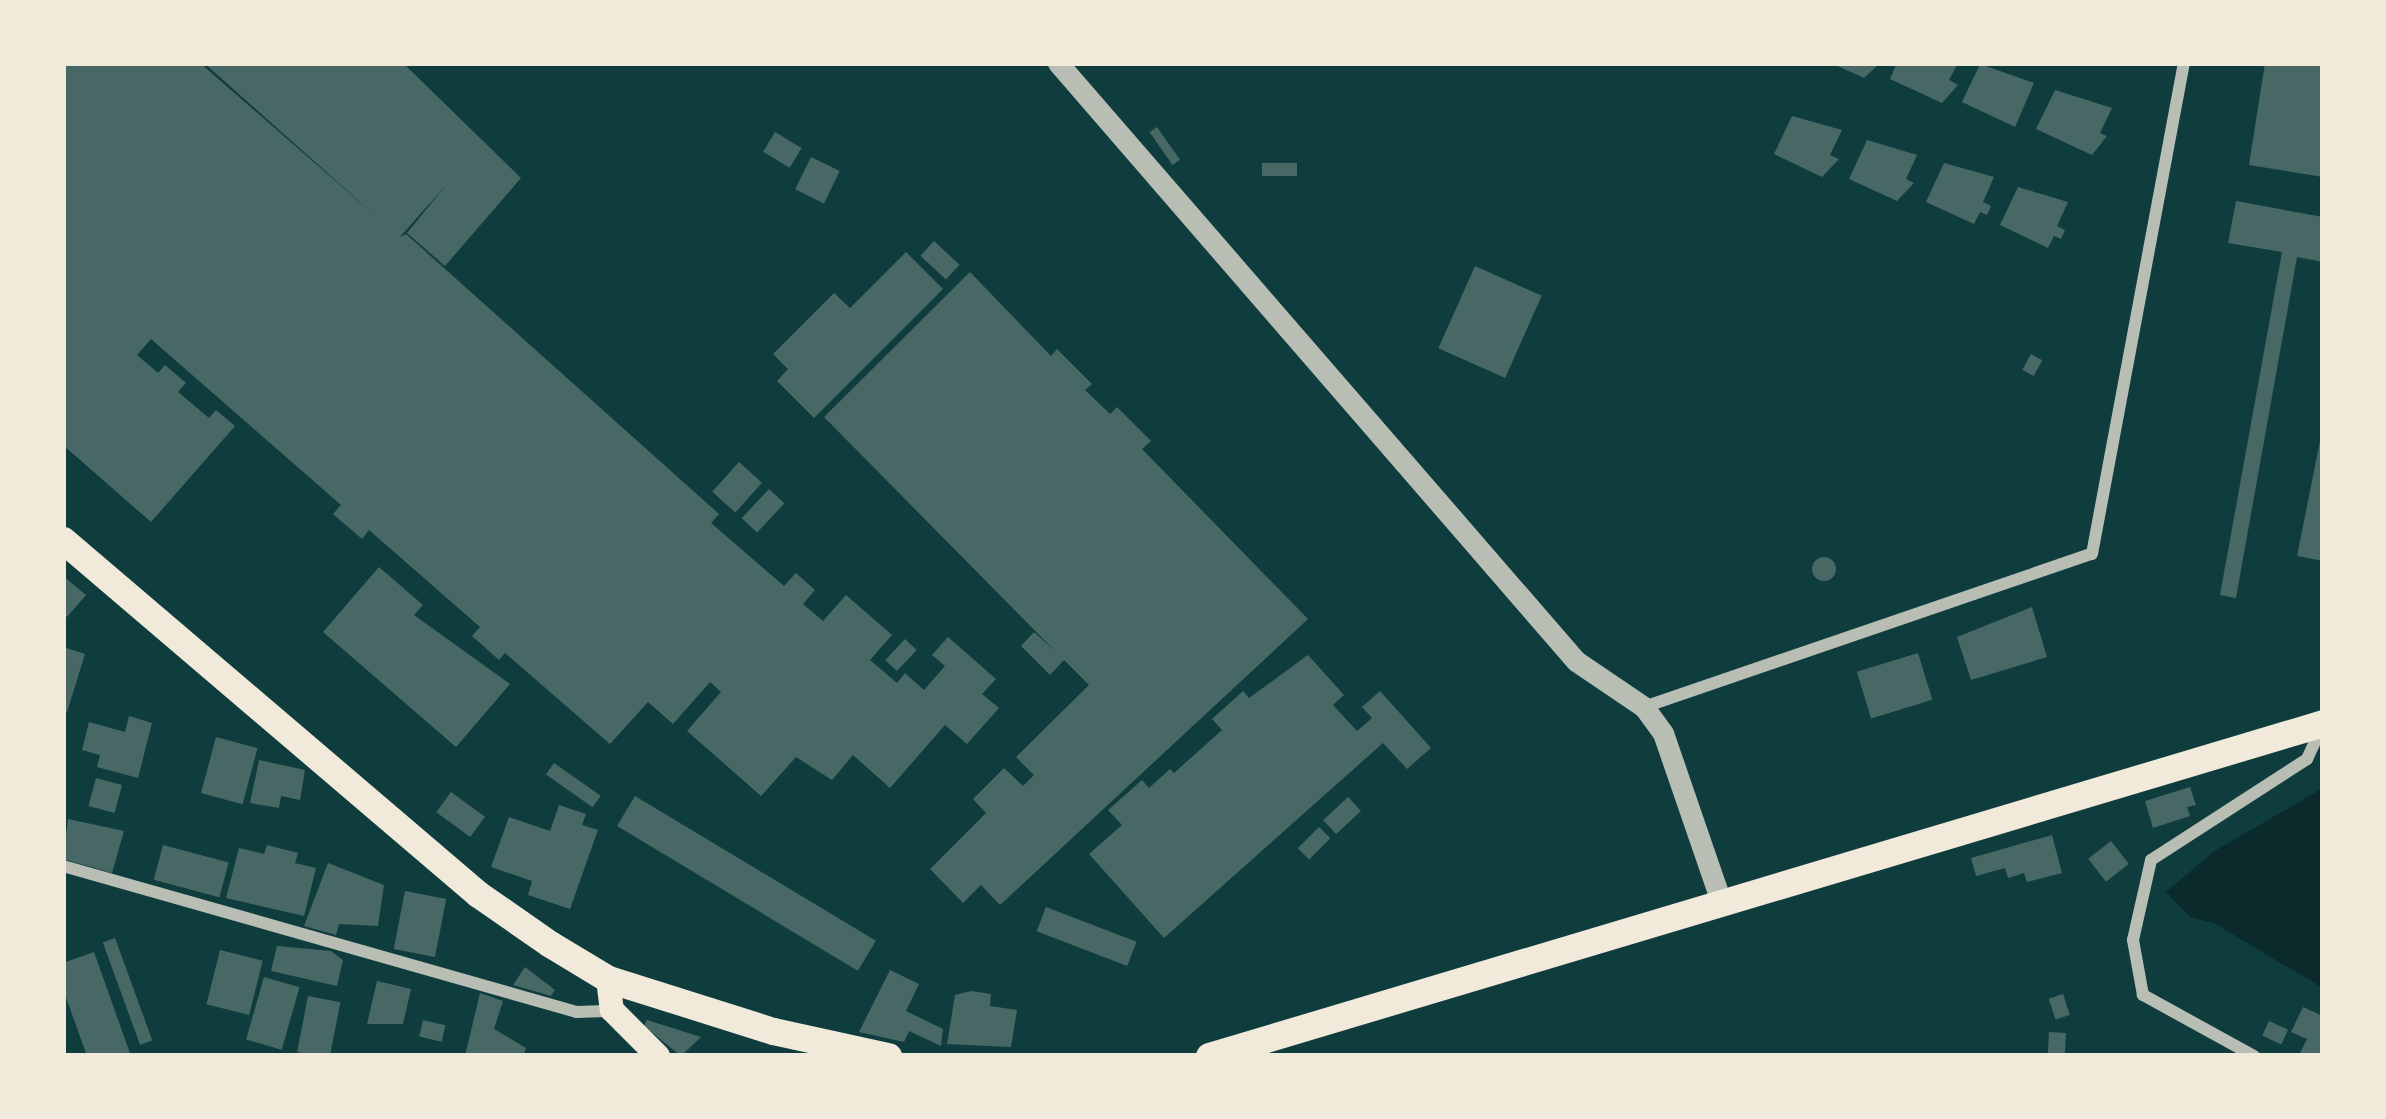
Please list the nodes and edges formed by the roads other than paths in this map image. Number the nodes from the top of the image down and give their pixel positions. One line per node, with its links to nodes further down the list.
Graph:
1 (1058, 63): 4 (street)
2 (2184, 63): 4 (street)
3 (63, 539): 8 (highway)
4 (1644, 707): 7 (street)
5 (2323, 723): 7 (highway); 13 (street)
6 (63, 866): 9 (street)
7 (1721, 902): 12 (highway)
8 (608, 979): 9 (main road); 11 (highway)
9 (612, 1010): 10 (main road)
10 (658, 1056)
11 (888, 1056)
12 (1209, 1056)
13 (2254, 1056)

